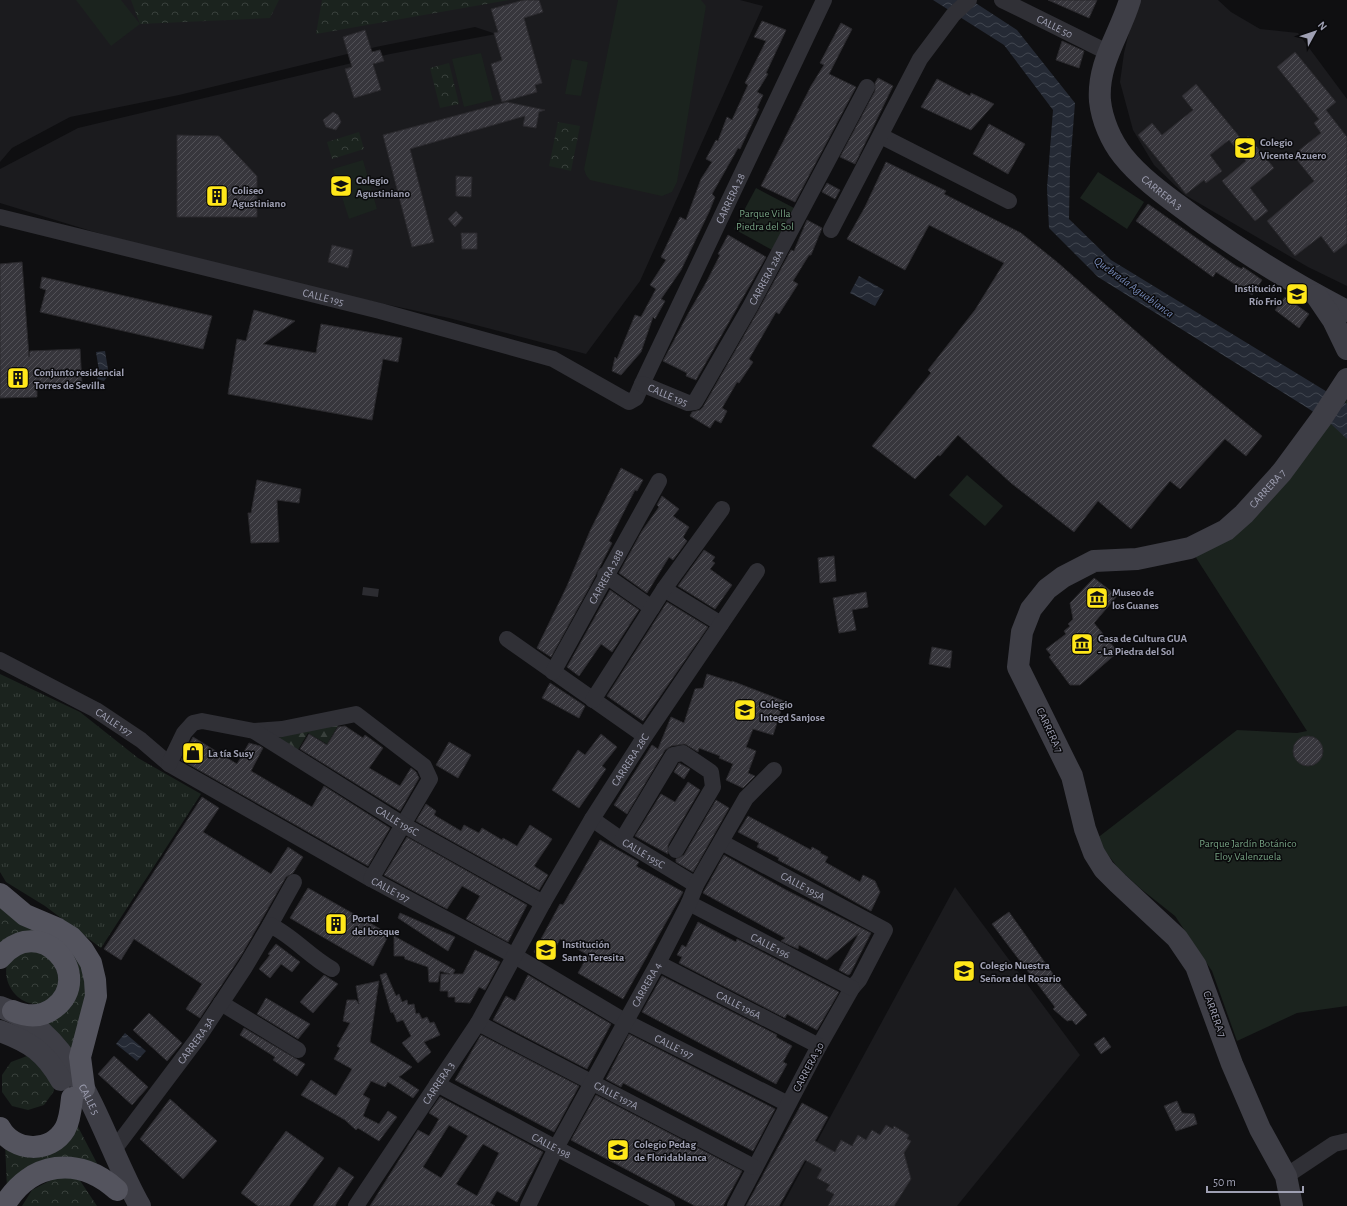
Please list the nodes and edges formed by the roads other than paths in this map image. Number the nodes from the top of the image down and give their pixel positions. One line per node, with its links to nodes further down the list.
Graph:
1 (824, 0): 16 (street, CARRERA 28)
2 (969, 0): 7 (street)
3 (1002, 0): 5 (street, CALLE 50)
4 (1130, 0): 5 (main road, CARRERA 3)
5 (1107, 52): 11 (main road, CARRERA 3)
6 (867, 87): 17 (street, CARRERA 28A)
7 (881, 136): 8 (street); 10 (street)
8 (1009, 201)
9 (0, 216): 16 (street, CALLE 195)
10 (831, 230)
11 (1315, 294): 12 (main road, CARRERA 3); 13 (main road)
12 (1347, 311)
13 (1347, 349)
14 (1347, 368): 15 (main road, CARRERA 7)
15 (1339, 388): 67 (main road, CARRERA 7)
16 (639, 391): 17 (street, CALLE 195)
17 (695, 402)
18 (659, 482): 21 (street, CARRERA 28B)
19 (722, 509): 22 (street)
20 (757, 571): 24 (street, CARRERA 28C)
21 (605, 576): 23 (street); 27 (street, CARRERA 28B)
22 (664, 589): 23 (street); 24 (street)
23 (652, 608): 28 (street)
24 (721, 624): 30 (street, CARRERA 28C)
25 (507, 639): 27 (street)
26 (1, 661): 31 (street, CALLE 197)
27 (553, 672): 28 (street)
28 (593, 700): 30 (street)
29 (254, 731): 31 (street, CALLE 196C); 34 (street, CALLE 196C); 34 (street, CALLE 196C)
30 (645, 736): 33 (street, CARRERA 28C)
31 (169, 764): 38 (street, CALLE 197)
32 (774, 770): 36 (street, CARRERA 4)
33 (592, 819): 35 (street, CALLE 195C); 42 (street, CARRERA 28C)
34 (402, 824): 38 (street); 42 (street, CALLE 196C)
35 (622, 840): 37 (street); 40 (street, CALLE 195C)
36 (721, 842): 40 (street, CARRERA 4); 45 (street, CALLE 195A)
37 (676, 850)
38 (371, 879): 46 (street, CALLE 197)
39 (294, 882): 44 (street, CARRERA 3A)
40 (696, 885): 43 (street, CARRERA 4)
41 (0, 894): 60 (highway)
42 (544, 903): 46 (street, CARRERA 28C)
43 (689, 903): 48 (street, CARRERA 4); 50 (street, CALLE 196)
44 (270, 925): 49 (street); 51 (street, CARRERA 3A)
45 (885, 930): 50 (street, CARRERA 30)
46 (515, 956): 53 (street, CALLE 197); 54 (street, CARRERA 3)
47 (0, 958): 52 (highway)
48 (658, 963): 53 (street, CARRERA 4); 56 (street, CALLE 196A)
49 (332, 969)
50 (852, 988): 56 (street, CARRERA 30)
51 (221, 1003): 57 (street); 65 (street, CARRERA 3A)
52 (7, 1009): 60 (main road, CALLE 5)
53 (626, 1022): 58 (street, CARRERA 4); 61 (street, CALLE 197)
54 (478, 1023): 58 (street, CALLE 197A); 59 (street, CARRERA 3)
55 (6, 1033): 60 (main road, CALLE 5)
56 (819, 1046): 61 (street, CARRERA 30)
57 (298, 1050)
58 (592, 1083): 64 (street, CARRERA 4); 66 (street, CALLE 197A)
59 (437, 1084): 64 (street, CALLE 198); 71 (street, CARRERA 3)
60 (78, 1093): 62 (highway); 65 (main road, CALLE 5); 68 (main road, CALLE 5)
61 (788, 1104): 66 (street, CARRERA 30)
62 (0, 1128)
63 (1347, 1141): 67 (street)
64 (556, 1148): 72 (street, CARRERA 4); 73 (street, CALLE 198)
65 (113, 1151): 70 (main road, CALLE 5)
66 (754, 1167): 74 (street, CARRERA 30)
67 (1286, 1176): 75 (main road, CARRERA 7)
68 (120, 1198): 69 (highway)
69 (4, 1206)
70 (140, 1206)
71 (357, 1206)
72 (528, 1206)
73 (667, 1206)
74 (735, 1206)
75 (1292, 1206)

